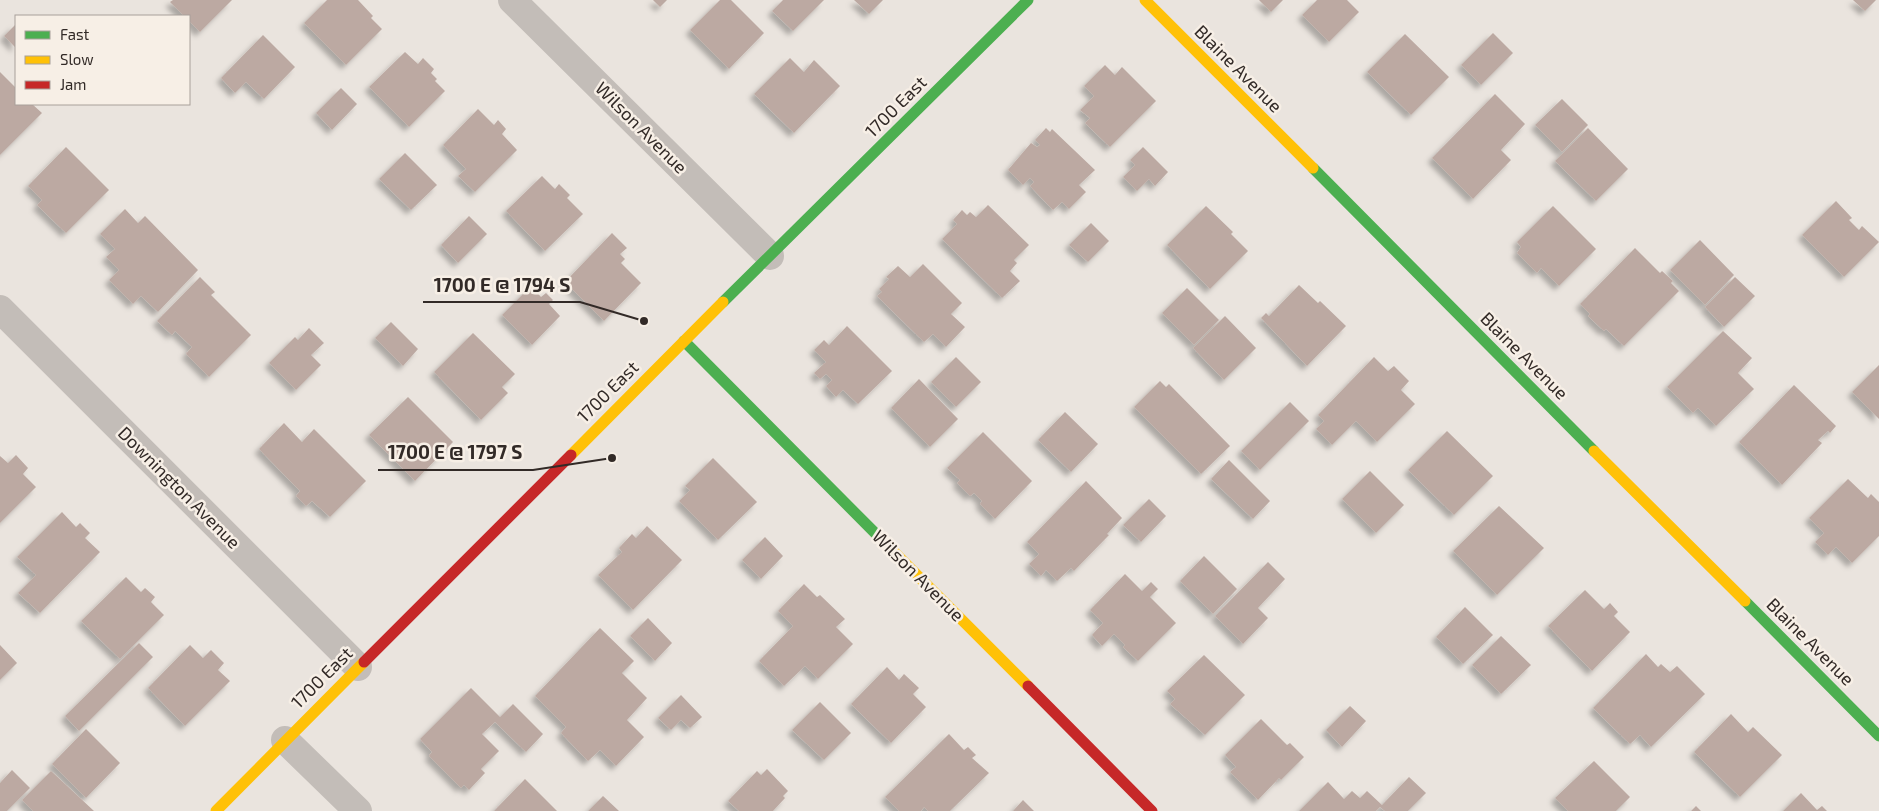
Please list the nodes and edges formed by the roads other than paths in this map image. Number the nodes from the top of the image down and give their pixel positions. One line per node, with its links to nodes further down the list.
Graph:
1 (512, 0): 4 (street, Wilson Avenue)
2 (1028, 0): 4 (street, 1700 East)
3 (1145, 0): 8 (street, Blaine Avenue)
4 (770, 256): 6 (street, 1700 East)
5 (0, 309): 7 (street, Downington Avenue)
6 (684, 341): 7 (street, 1700 East); 12 (street, Wilson Avenue)
7 (358, 667): 9 (street, 1700 East)
8 (1879, 736)
9 (285, 740): 10 (street, 1700 East); 11 (street)
10 (216, 811)
11 (358, 811)
12 (1152, 811)

